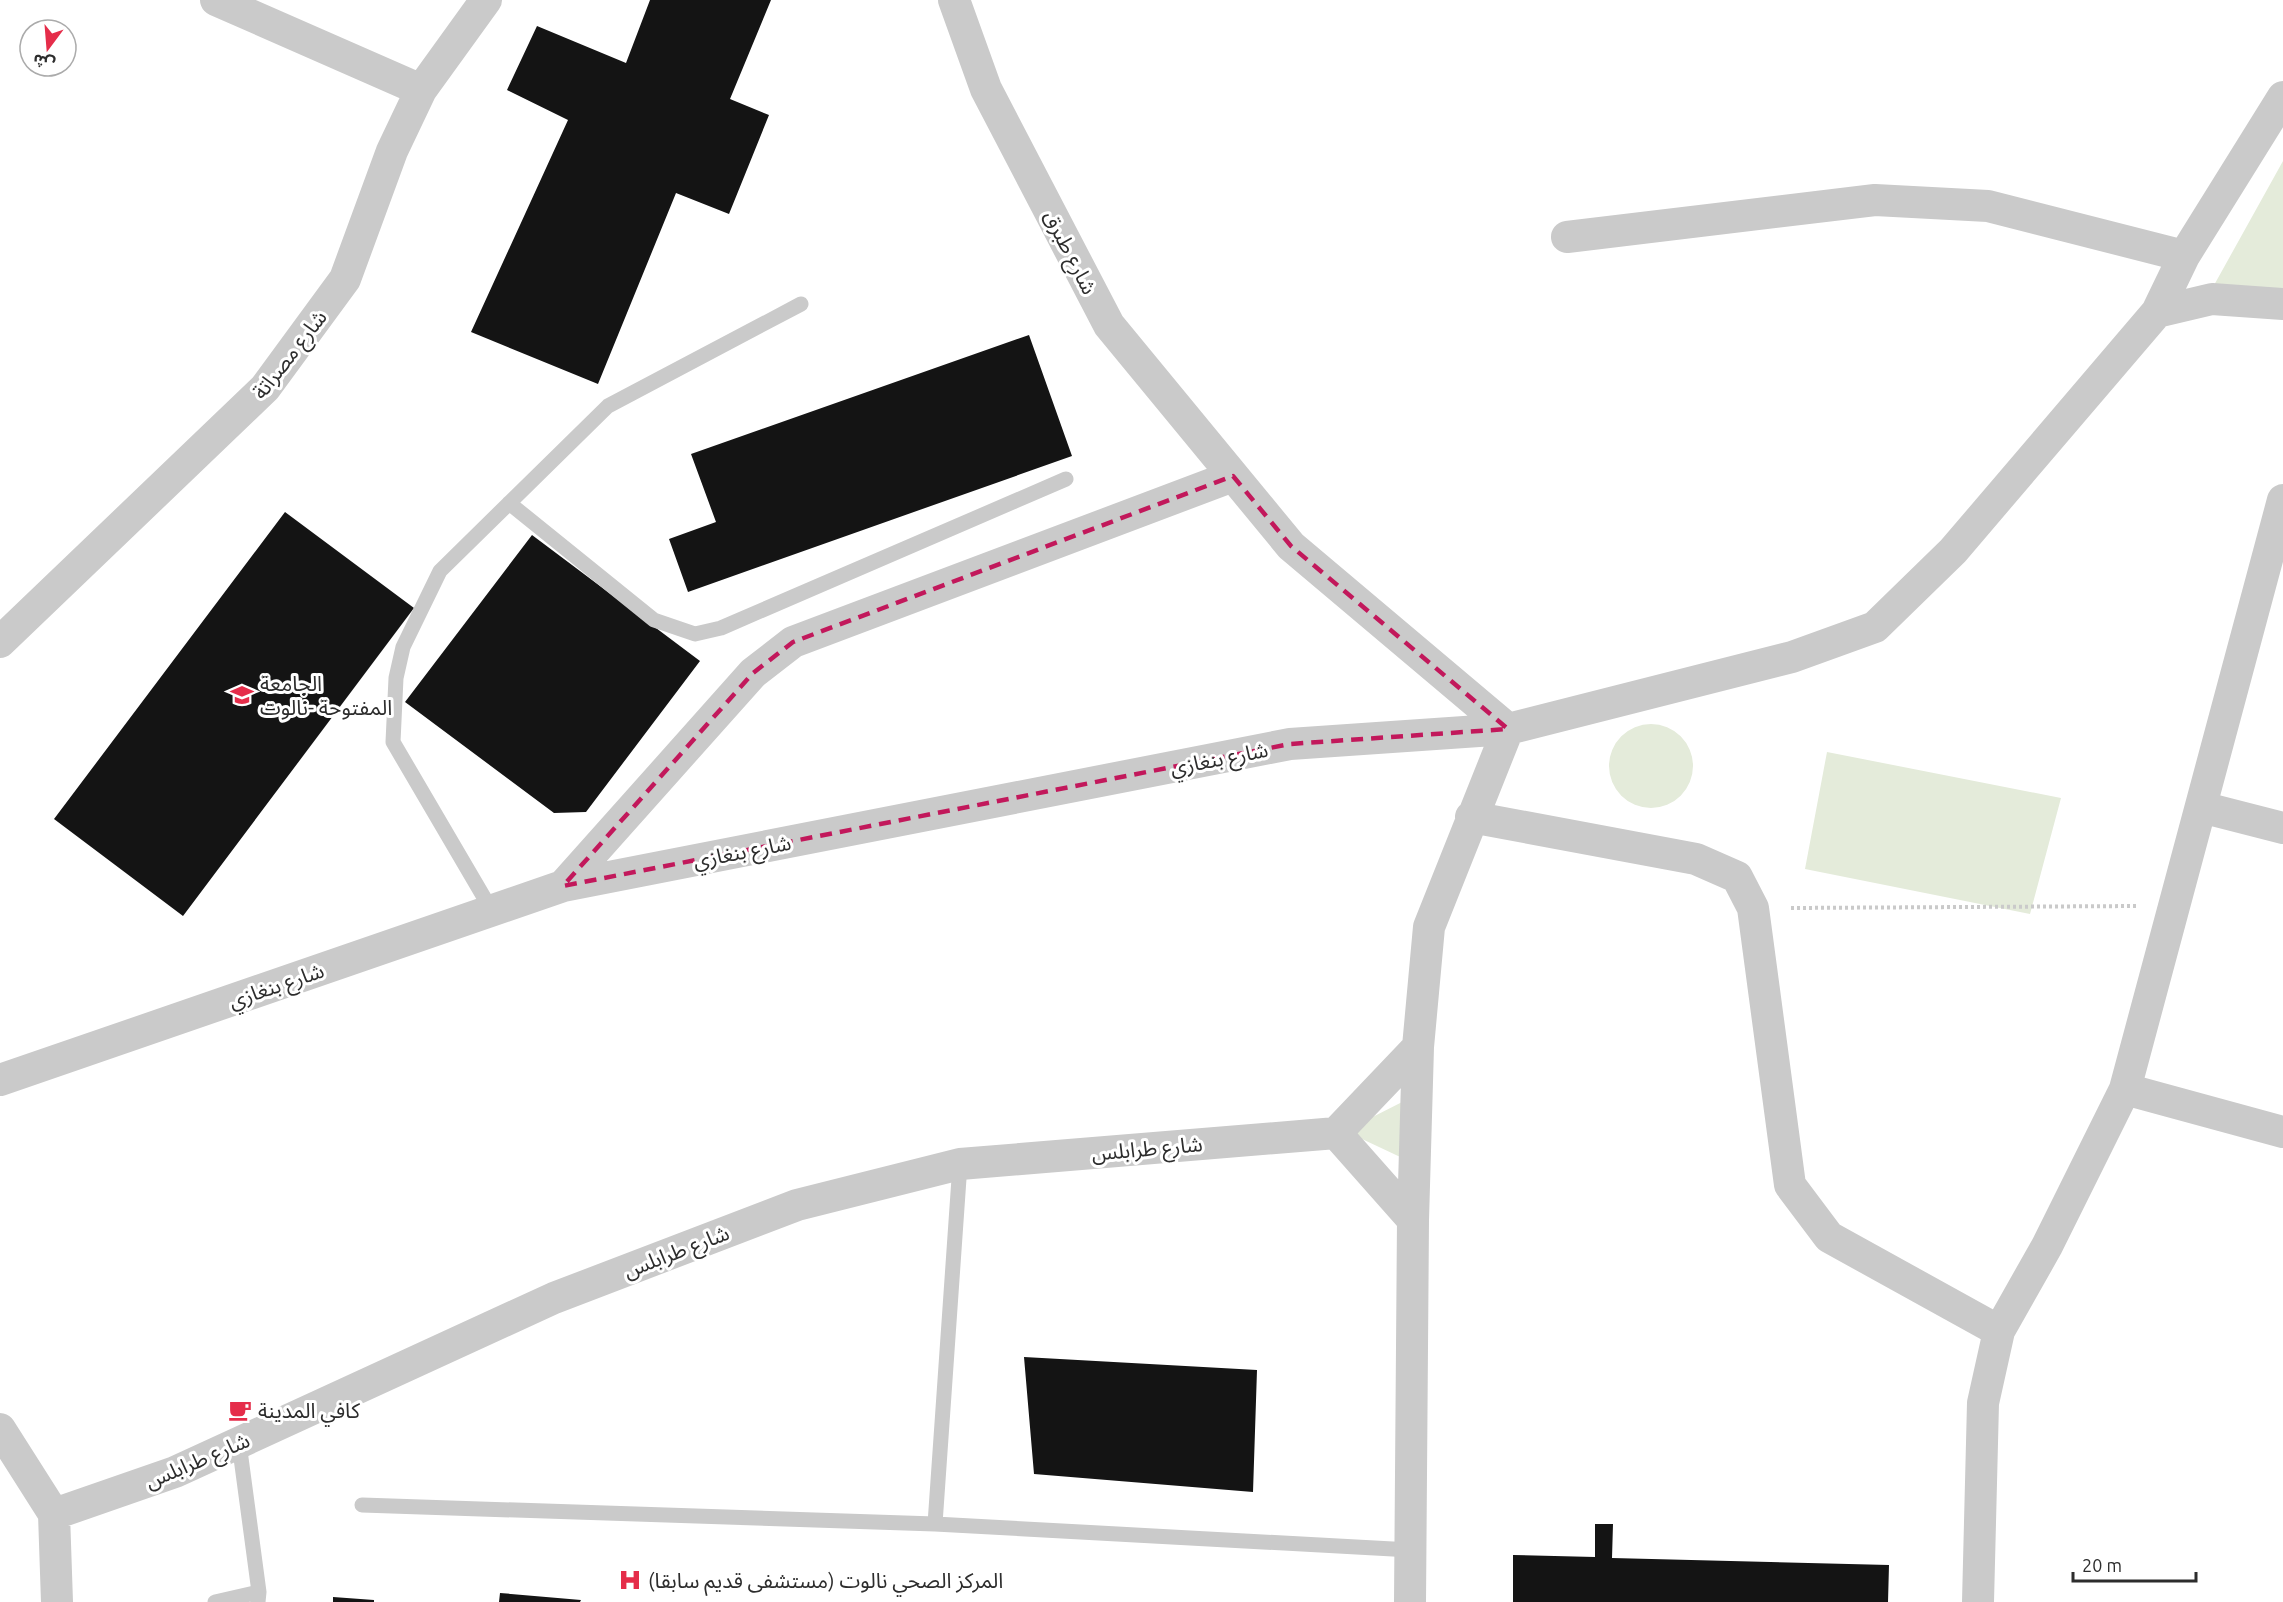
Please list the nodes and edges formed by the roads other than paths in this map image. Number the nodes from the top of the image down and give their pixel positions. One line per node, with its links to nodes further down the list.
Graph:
1 (216, 0): 4 (street)
2 (486, 0): 4 (street, شارع مصراتة)
3 (954, 0): 11 (street, شارع طبرق)
4 (421, 90): 15 (street, شارع مصراتة)
5 (2283, 97): 7 (street, شارع بنغازي)
6 (1567, 237): 7 (street)
7 (2184, 256): 10 (street, شارع بنغازي)
8 (801, 304): 14 (lane)
9 (2283, 304): 10 (street)
10 (2157, 312): 16 (street, شارع بنغازي)
11 (1233, 476): 16 (street, شارع طبرق); 20 (street)
12 (1066, 479): 14 (lane)
13 (2283, 500): 17 (street)
14 (509, 503): 21 (lane)
15 (0, 642)
16 (1508, 729): 18 (street); 20 (street, شارع بنغازي)
17 (2201, 807): 19 (street); 24 (street)
18 (1472, 818): 22 (street); 29 (street)
19 (2283, 828)
20 (563, 886): 21 (street, شارع بنغازي)
21 (492, 911): 23 (street, شارع بنغازي)
22 (1418, 1047): 26 (street); 28 (street)
23 (0, 1080)
24 (2125, 1089): 25 (street); 29 (street)
25 (2283, 1132)
26 (1336, 1133): 27 (street, شارع طرابلس); 28 (street)
27 (960, 1164): 31 (street, شارع طرابلس); 34 (lane)
28 (1413, 1220): 35 (street)
29 (1999, 1331): 40 (street)
30 (0, 1429): 33 (street)
31 (239, 1443): 33 (street, شارع طرابلس); 36 (lane)
32 (362, 1505): 34 (lane)
33 (54, 1514): 37 (street)
34 (935, 1524): 35 (lane)
35 (1411, 1550): 39 (street)
36 (258, 1597): 38 (lane)
37 (57, 1602)
38 (214, 1602)
39 (1410, 1602)
40 (1978, 1602)

